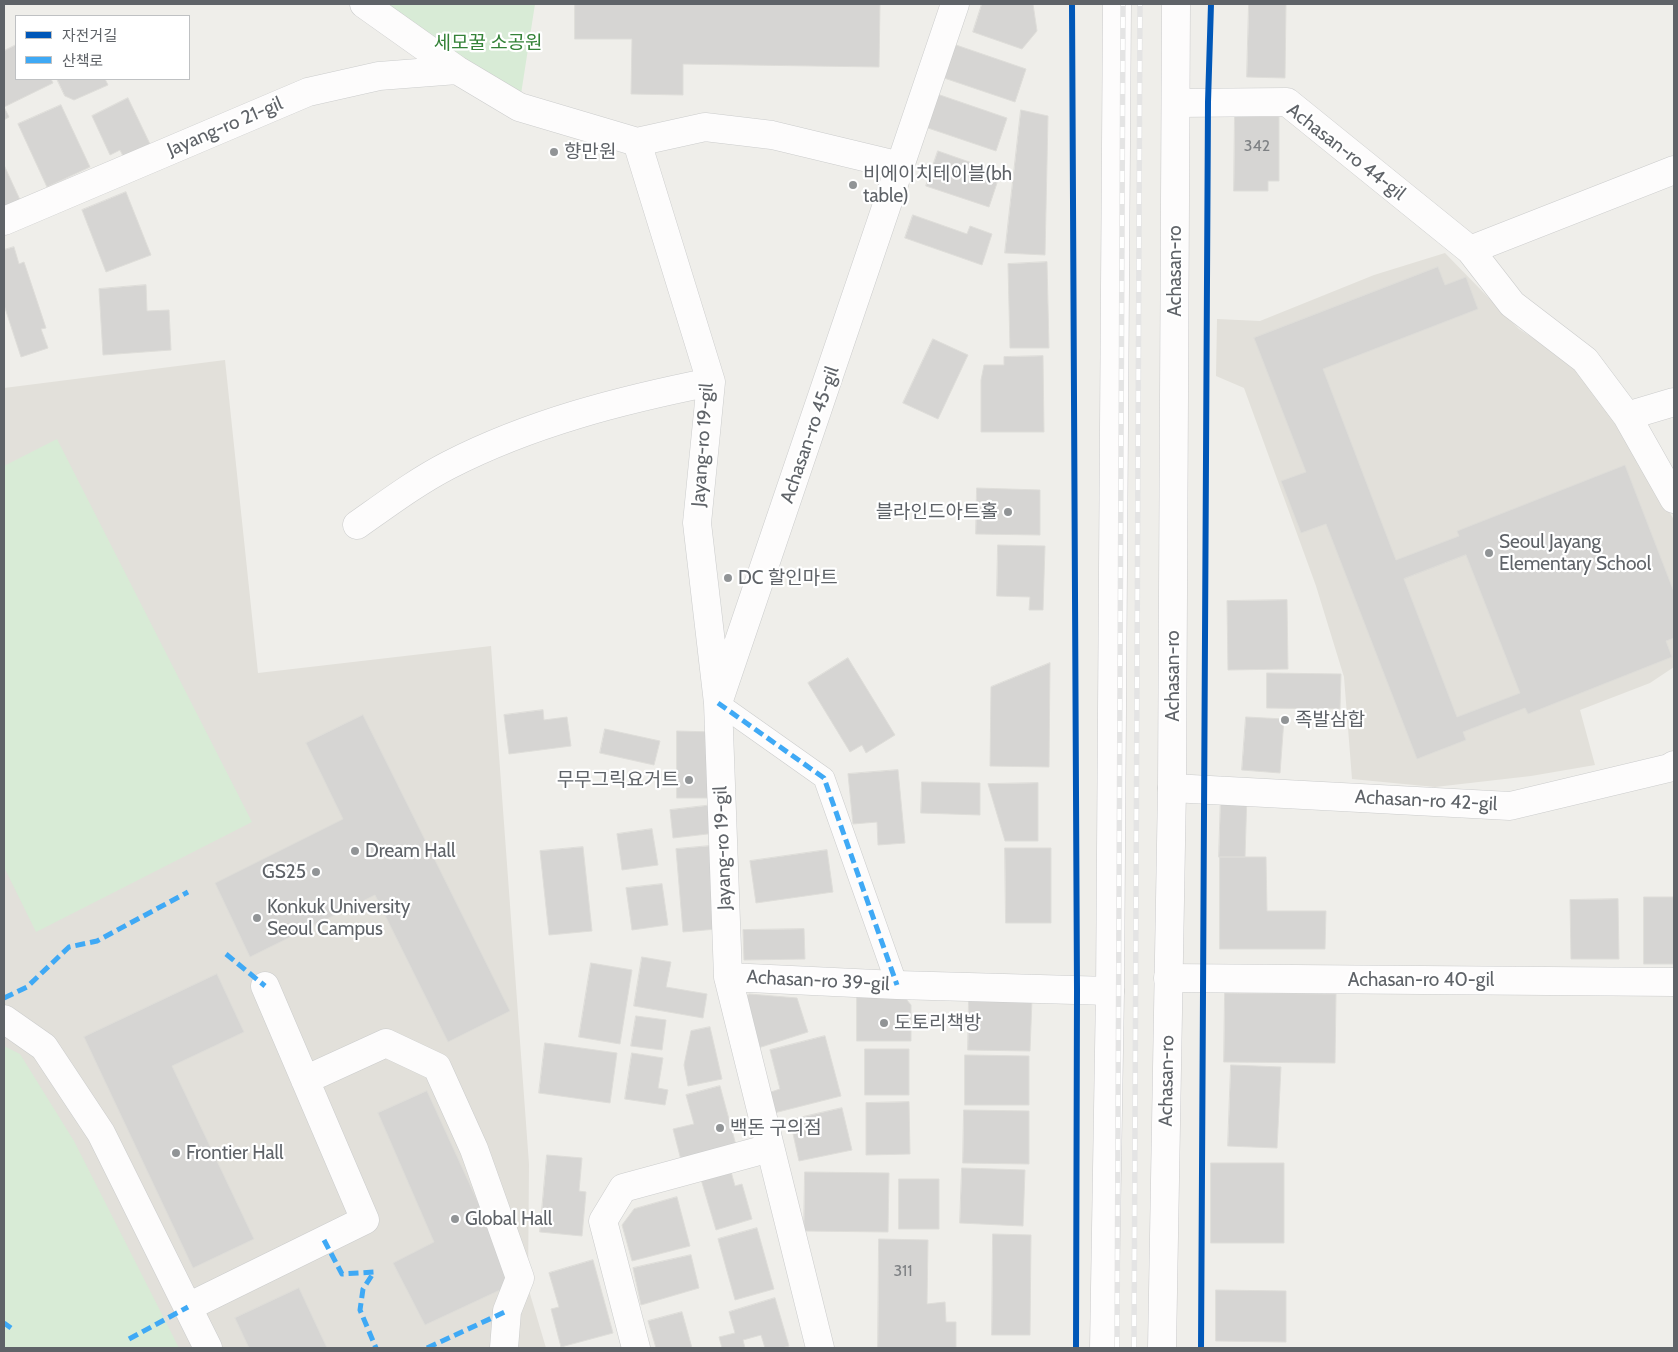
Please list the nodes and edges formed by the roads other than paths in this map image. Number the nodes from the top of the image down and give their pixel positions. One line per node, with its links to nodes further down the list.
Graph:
1 (364, 4): 5 (street)
2 (955, 4): 8 (street, Achasan-ro 45-gil)
3 (1117, 4): 25 (street)
4 (1176, 4): 6 (street, Achasan-ro)
5 (457, 70): 7 (street); 10 (street, Jayang-ro 21-gil)
6 (1176, 103): 11 (street, Achasan-ro 44-gil); 19 (street, Achasan-ro)
7 (637, 142): 8 (street); 12 (street, Jayang-ro 19-gil)
8 (901, 166): 17 (street, Achasan-ro 45-gil)
9 (1674, 170): 11 (street)
10 (4, 221)
11 (1470, 250): 14 (street, Achasan-ro 44-gil)
12 (710, 382): 16 (street); 17 (street, Jayang-ro 19-gil)
13 (1674, 402): 14 (street)
14 (1627, 416): 15 (street, Achasan-ro 44-gil)
15 (1674, 499)
16 (357, 526)
17 (718, 703): 20 (street, Jayang-ro 19-gil); 23 (street)
18 (1674, 765): 19 (street, Achasan-ro 42-gil)
19 (1172, 788): 21 (street, Achasan-ro)
20 (728, 977): 23 (street, Achasan-ro 39-gil); 28 (street, Achasan-ro 39-gil)
21 (1168, 978): 22 (street, Achasan-ro 40-gil); 35 (street, Achasan-ro)
22 (1674, 982)
23 (897, 985): 25 (street, Achasan-ro 39-gil)
24 (265, 986): 27 (street)
25 (1110, 991): 34 (street)
26 (4, 1019): 29 (street)
27 (305, 1080): 29 (street); 31 (street)
28 (770, 1148): 32 (street); 33 (street, Achasan-ro 39-gil)
29 (188, 1307): 30 (street)
30 (208, 1348)
31 (504, 1348)
32 (636, 1348)
33 (820, 1348)
34 (1104, 1348)
35 (1162, 1348)

